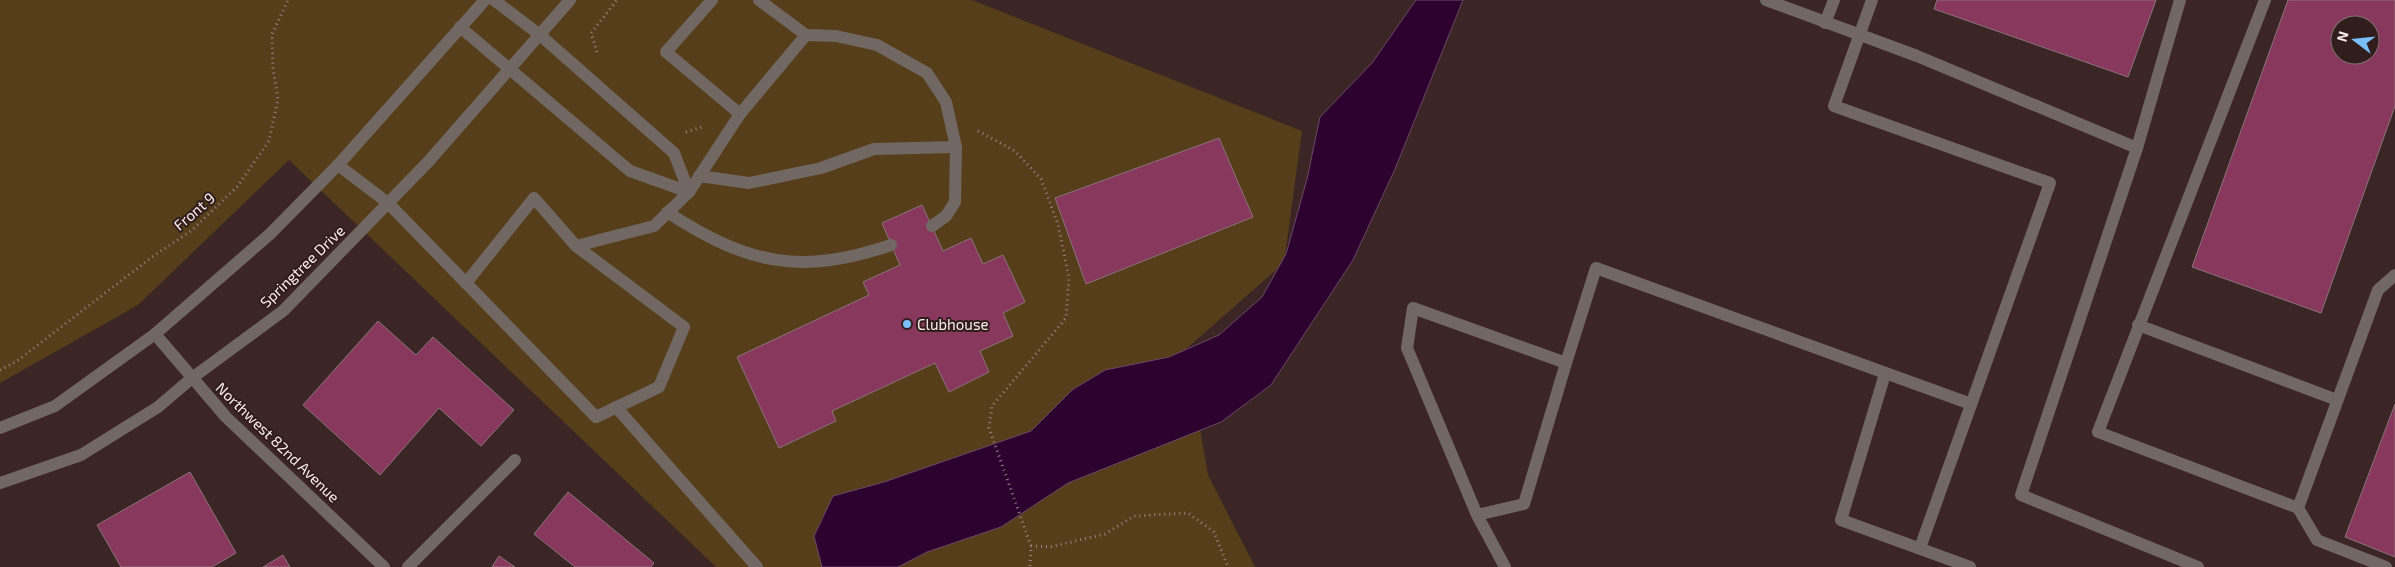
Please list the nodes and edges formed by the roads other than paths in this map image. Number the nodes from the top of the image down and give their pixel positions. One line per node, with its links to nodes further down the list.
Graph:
1 (485, 0): 13 (street)
2 (494, 0): 14 (street)
3 (570, 0): 14 (street, Springtree Drive)
4 (712, 0): 18 (street)
5 (759, 0): 15 (street)
6 (1766, 0): 11 (street)
7 (1834, 0): 12 (street)
8 (1872, 0): 16 (street)
9 (2180, 0): 20 (street)
10 (2265, 0): 31 (street)
11 (1781, 3): 12 (street)
12 (1825, 23): 16 (street)
13 (460, 27): 17 (street); 21 (street)
14 (540, 34): 17 (street, Springtree Drive); 23 (street)
15 (806, 35): 18 (street); 19 (street)
16 (1858, 35): 20 (street); 37 (street)
17 (510, 68): 23 (street); 24 (street, Springtree Drive)
18 (740, 114): 22 (street)
19 (956, 147): 22 (street); 26 (street)
20 (2137, 148): 50 (street)
21 (338, 165): 24 (street); 32 (street)
22 (699, 176): 23 (street)
23 (688, 192): 25 (street)
24 (388, 203): 30 (street); 35 (street, Springtree Drive)
25 (668, 212): 27 (street); 28 (street)
26 (932, 226)
27 (891, 245)
28 (576, 246): 30 (street); 38 (street)
29 (2395, 275): 36 (street)
30 (466, 283): 38 (street)
31 (2138, 325): 36 (street); 42 (street)
32 (155, 334): 35 (street, Northwest 82nd Avenue); 39 (street)
33 (1566, 363): 34 (street); 43 (street); 43 (street)
34 (1885, 374): 37 (street); 44 (street)
35 (192, 378): 41 (street, Springtree Drive); 45 (street, Northwest 82nd Avenue)
36 (2337, 400): 42 (street)
37 (1971, 404): 44 (street)
38 (616, 407): 47 (street)
39 (0, 428)
40 (515, 460): 46 (street)
41 (0, 482)
42 (2298, 508): 51 (street)
43 (1477, 515): 48 (street)
44 (1920, 548): 49 (street)
45 (384, 567)
46 (408, 567)
47 (757, 567)
48 (1505, 567)
49 (1970, 567)
50 (2198, 567)
51 (2386, 567)

